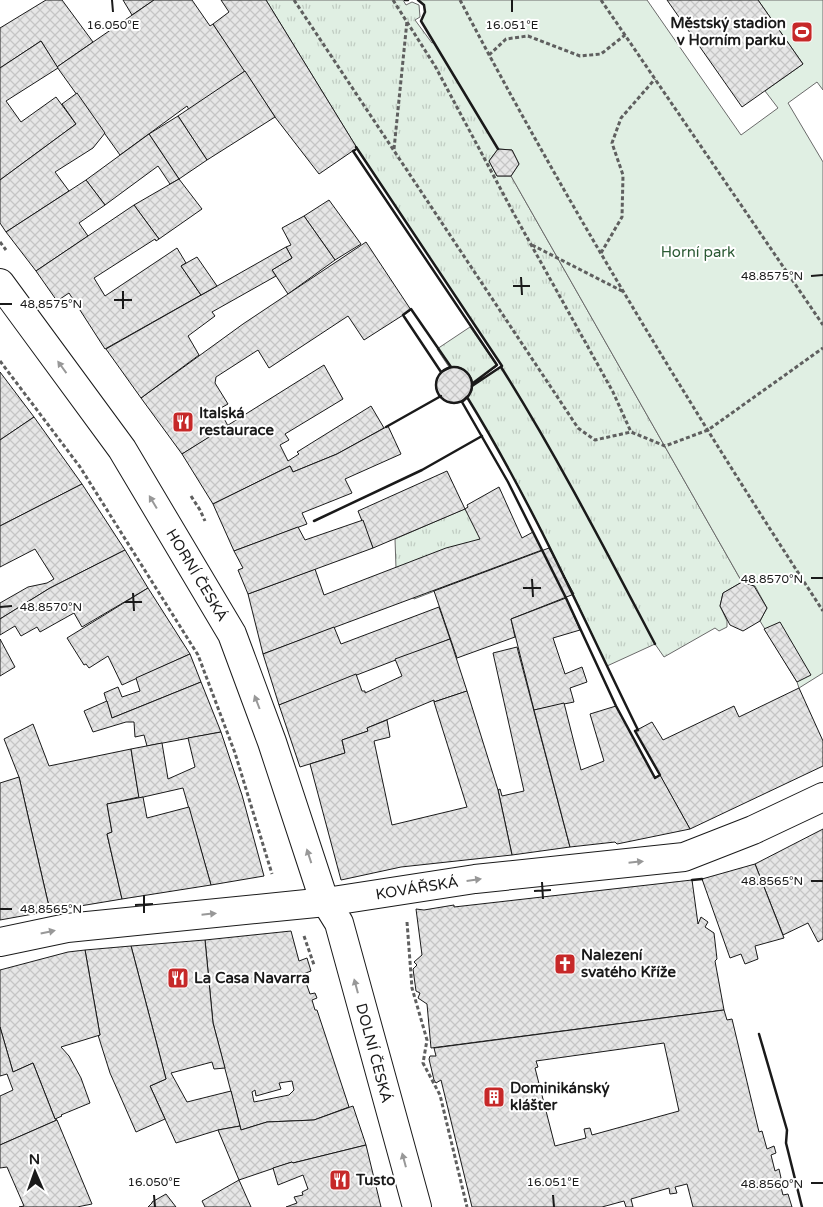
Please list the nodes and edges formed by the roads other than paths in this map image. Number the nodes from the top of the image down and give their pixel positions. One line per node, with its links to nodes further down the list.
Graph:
1 (0, 283): 3 (street, HORNÍ ČESKÁ, one-way to 1)
2 (823, 797): 3 (street, KOVÁŘSKÁ, one-way to 2)
3 (326, 902): 4 (street, KOVÁŘSKÁ, one-way to 3); 5 (street, DOLNÍ ČESKÁ, one-way to 3)
4 (0, 942)
5 (417, 1207)

